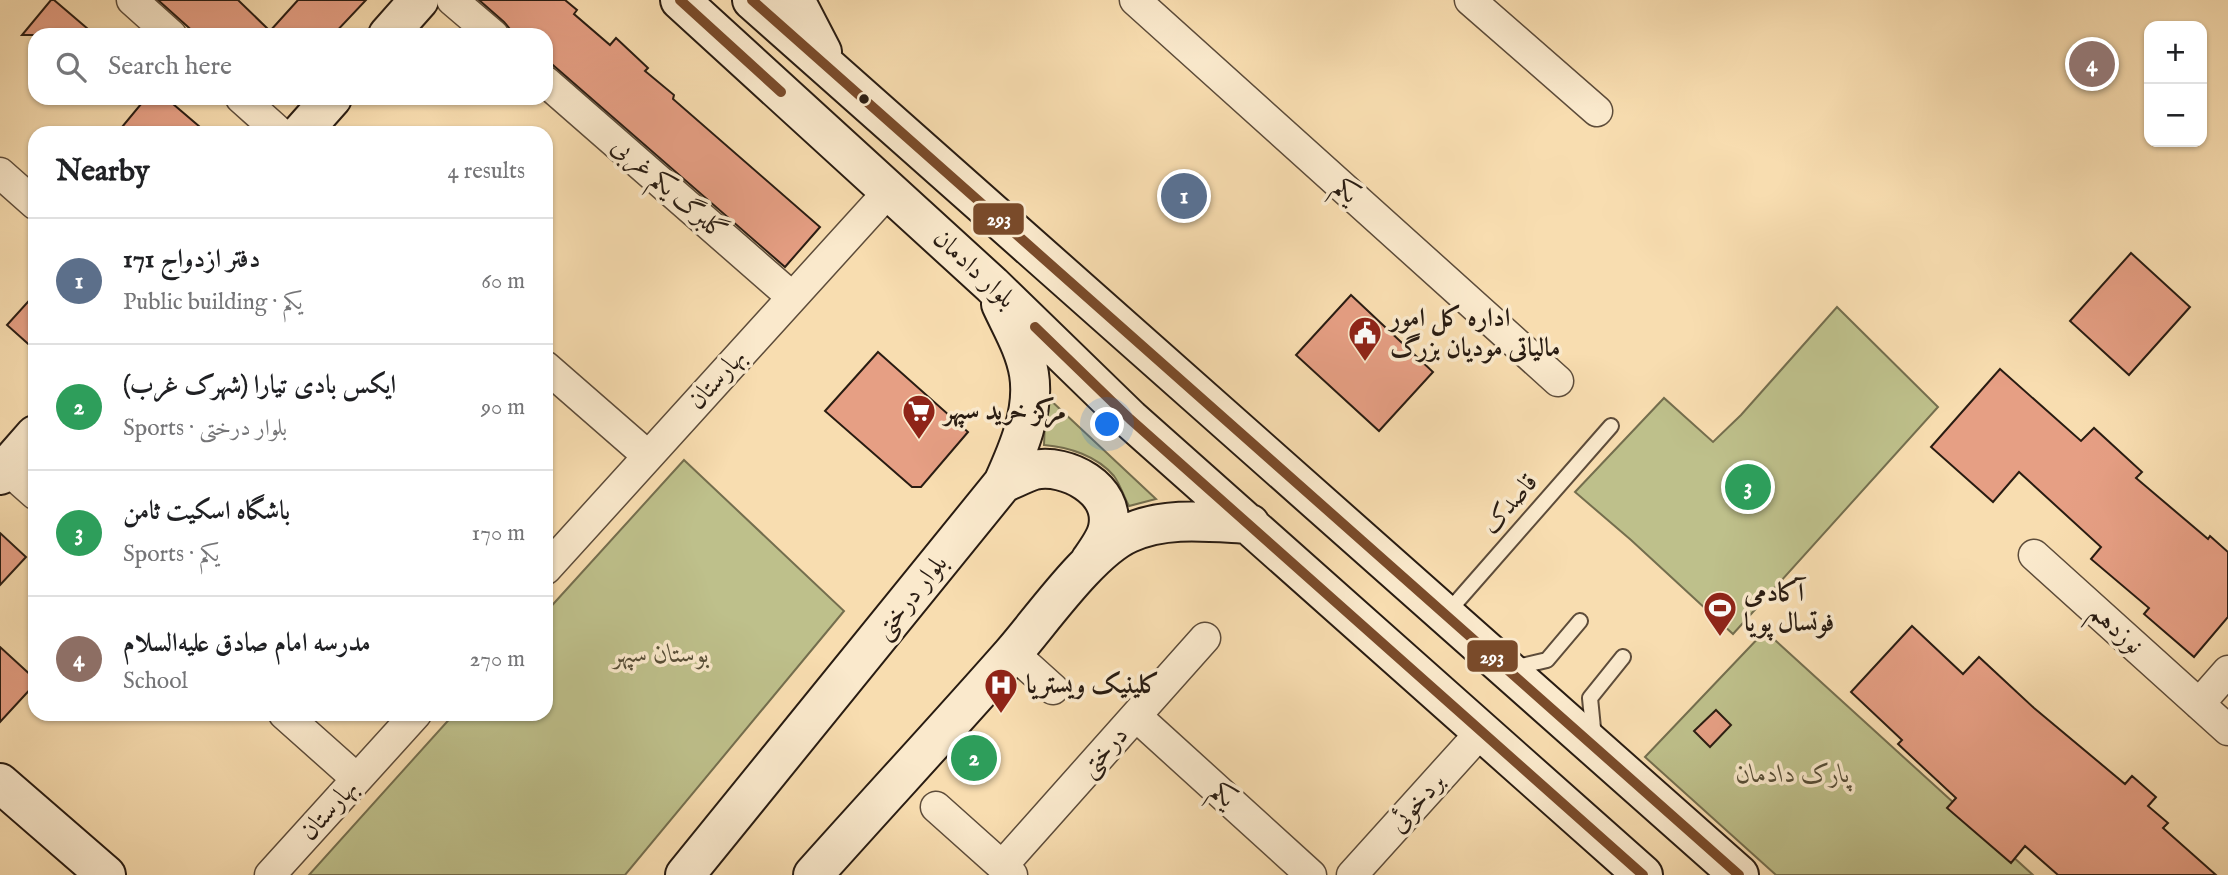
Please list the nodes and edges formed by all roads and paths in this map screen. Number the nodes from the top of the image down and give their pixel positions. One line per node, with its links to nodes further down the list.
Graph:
1 (132, 0): 9 (street)
2 (419, 0): 10 (main road)
3 (453, 0): 11 (street)
4 (680, 0): 20 (main road, بلوار دادمان)
5 (752, 0): 12 (main road, بلوار دادمان)
6 (795, 0): 12 (main road)
7 (1135, 0): 25 (street, یکم)
8 (1469, 0): 16 (street)
9 (163, 28)
10 (394, 28)
11 (484, 28)
12 (833, 72): 36 (main road, بلوار دادمان)
13 (553, 88): 23 (street, گلبرگ یکم غربی)
14 (249, 105): 17 (street)
15 (326, 105): 18 (main road)
16 (1597, 111)
17 (272, 126)
18 (308, 126)
19 (0, 173): 21 (street)
20 (889, 191): 22 (main road, بلوار دادمان); 23 (street, بهارستان)
21 (28, 198)
22 (992, 285): 30 (main road, بلوار درختی); 32 (main road, بلوار دادمان)
23 (792, 297): 28 (street, بهارستان)
24 (553, 373): 28 (street)
25 (1558, 381)
26 (1611, 426): 36 (lane, قاصدک)
27 (28, 442): 29 (main road)
28 (648, 456): 34 (street, بهارستان)
29 (2, 469): 31 (street)
30 (1003, 483): 35 (main road); 57 (main road, بلوار درختی)
31 (28, 489)
32 (1250, 524): 35 (main road); 49 (main road, بلوار دادمان)
33 (2034, 555): 44 (street, نوزدهم)
34 (553, 561)
35 (1089, 564): 39 (main road)
36 (1446, 614): 41 (main road, بلوار دادمان)
37 (1580, 621): 41 (lane)
38 (1205, 638): 45 (street, درختی)
39 (1013, 653): 43 (street); 58 (main road)
40 (1623, 657): 50 (lane)
41 (1508, 669): 50 (main road, بلوار دادمان)
42 (2228, 671): 44 (street)
43 (1053, 690)
44 (2199, 704): 48 (street, نوزدهم)
45 (1136, 716): 54 (street, درختی); 59 (street, یکم)
46 (292, 721): 51 (street)
47 (410, 721): 51 (street, بهارستان)
48 (2228, 730)
49 (1482, 731): 60 (street, بردخوئی); 61 (main road, بلوار دادمان)
50 (1595, 746): 62 (main road, بلوار دادمان)
51 (357, 779): 56 (street, بهارستان)
52 (0, 783): 55 (main road)
53 (936, 807): 54 (street)
54 (1007, 871)
55 (106, 875)
56 (271, 875)
57 (685, 875)
58 (813, 875)
59 (1311, 875)
60 (1352, 875)
61 (1643, 875)
62 (1739, 875)

